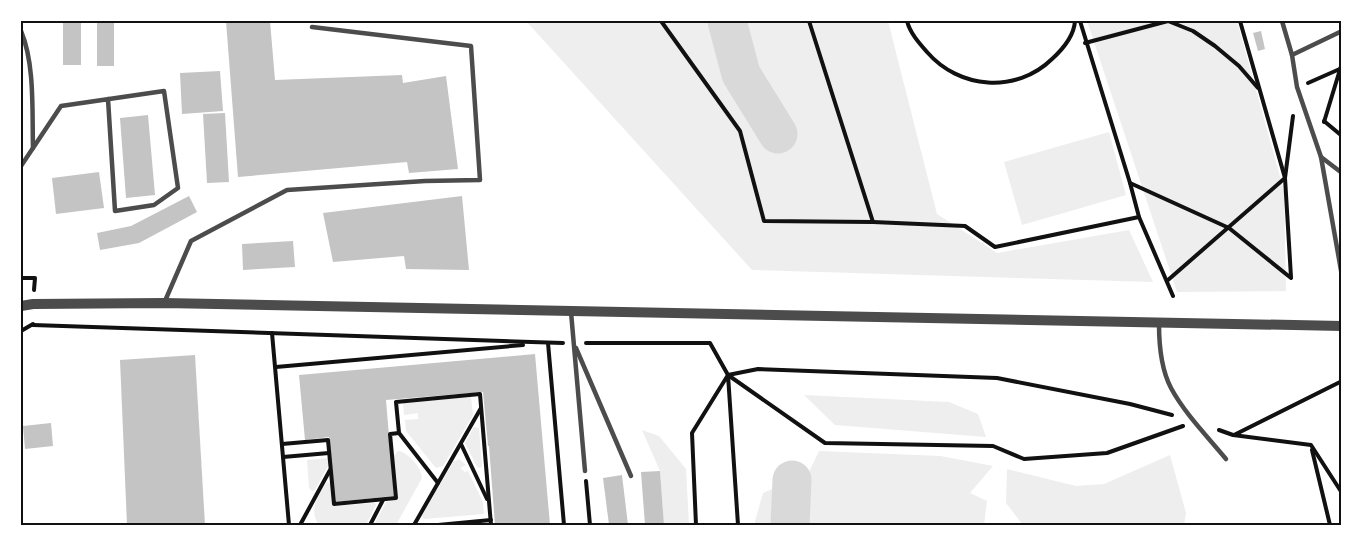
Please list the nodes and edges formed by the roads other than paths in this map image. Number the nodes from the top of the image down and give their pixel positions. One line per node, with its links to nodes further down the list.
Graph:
1 (1282, 21): 5 (lane)
2 (312, 27): 12 (lane)
3 (21, 31): 7 (lane)
4 (1342, 31): 5 (lane)
5 (1292, 55): 8 (lane)
6 (108, 99): 6 (lane); 7 (lane)
7 (33, 148): 9 (lane)
8 (1321, 157): 10 (lane); 11 (lane)
9 (21, 166)
10 (1342, 173)
11 (1342, 276)
12 (164, 303): 13 (street); 14 (street)
13 (21, 306)
14 (571, 311): 15 (street); 17 (lane)
15 (1159, 321): 16 (street); 18 (lane)
16 (1342, 326)
17 (574, 343): 19 (lane); 20 (lane)
18 (1226, 459)
19 (585, 471)
20 (631, 476)

